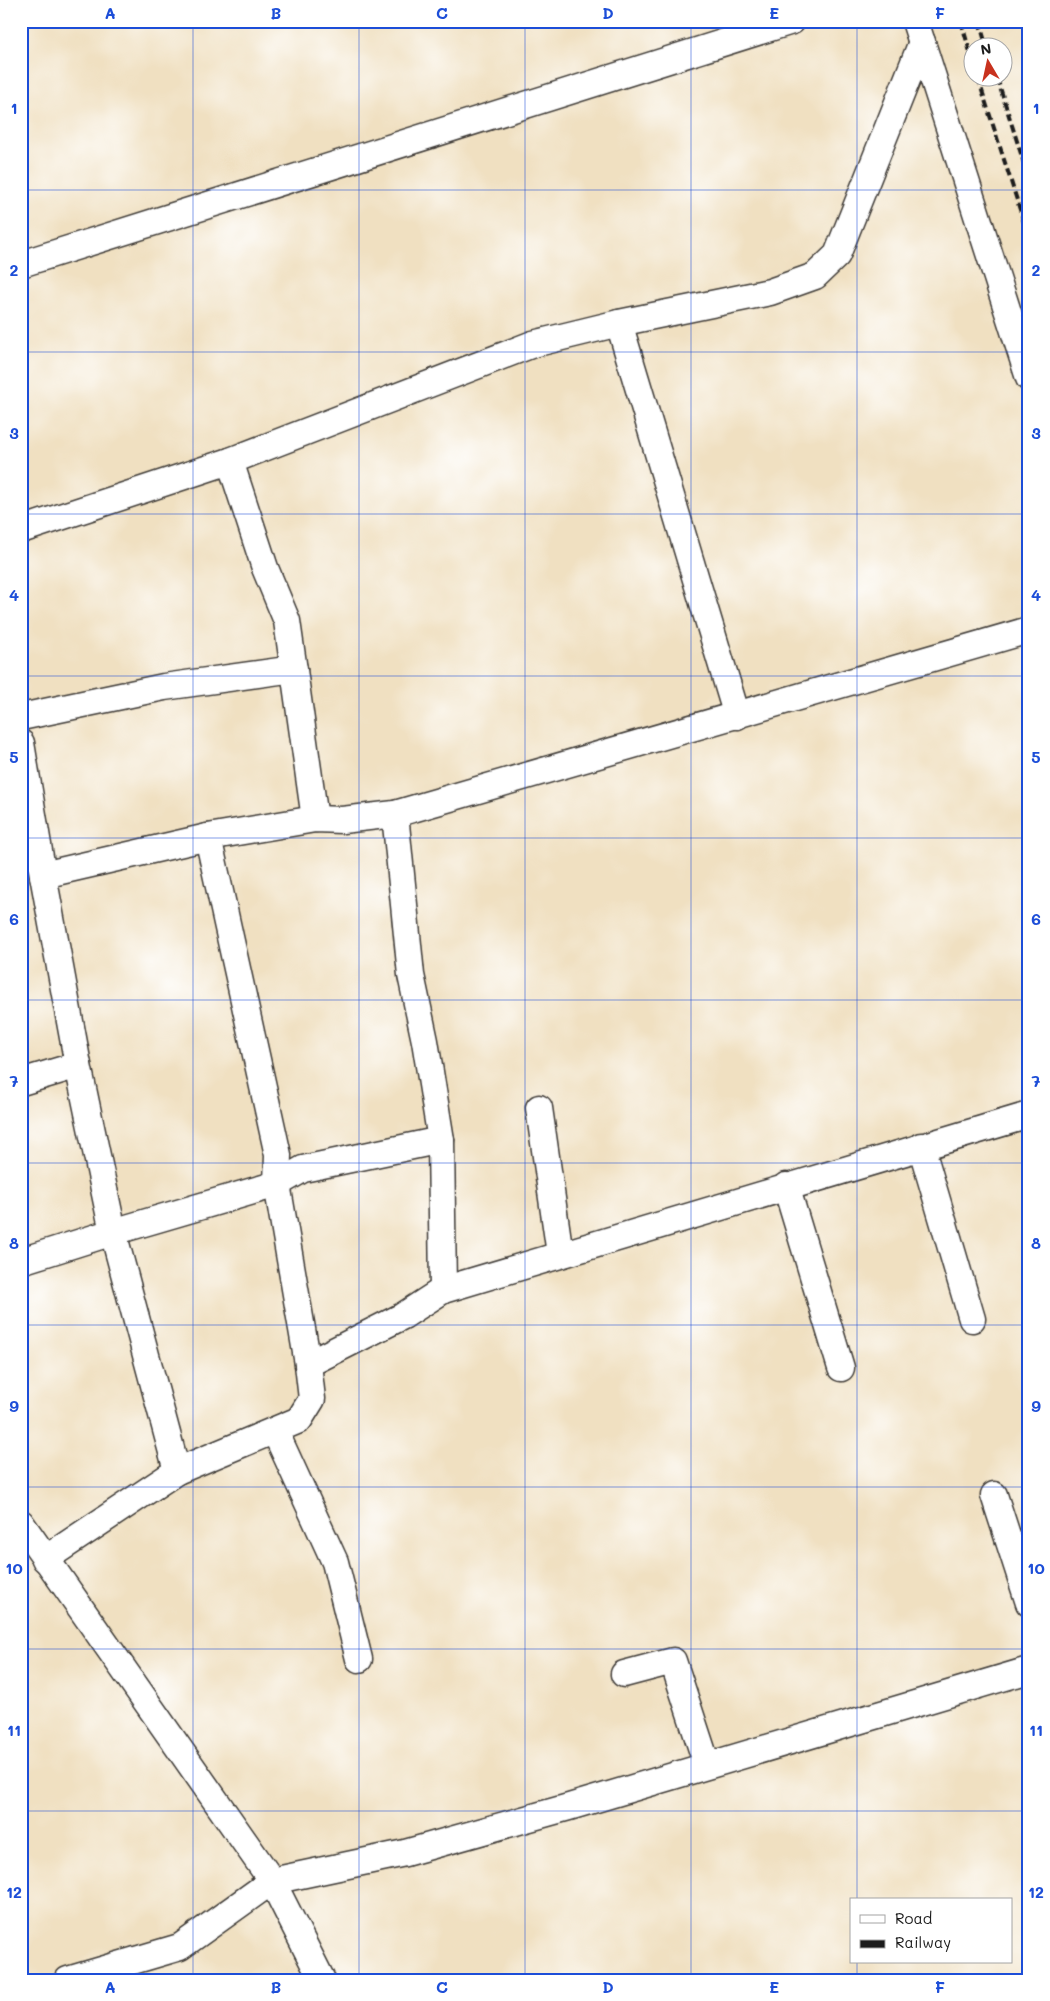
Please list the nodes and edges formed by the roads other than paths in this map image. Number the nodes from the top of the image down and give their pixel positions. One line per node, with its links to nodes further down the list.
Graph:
1 (792, 21): 3 (street)
2 (919, 32): 4 (street); 5 (street)
3 (21, 264)
4 (619, 323): 6 (street); 10 (street)
5 (1029, 378)
6 (230, 461): 7 (street); 9 (street)
7 (21, 530)
8 (1029, 630): 10 (street)
9 (294, 669): 11 (street); 14 (street)
10 (737, 716): 13 (street)
11 (21, 717)
12 (21, 742): 16 (street)
13 (395, 814): 14 (street); 21 (street)
14 (315, 819): 15 (street)
15 (208, 838): 16 (street); 23 (street)
16 (43, 875): 17 (street)
17 (78, 1065): 18 (street); 25 (street)
18 (21, 1082)
19 (539, 1108): 26 (street)
20 (1029, 1115): 22 (street)
21 (441, 1140): 23 (street); 28 (street)
22 (921, 1146): 24 (street); 29 (street)
23 (277, 1184): 25 (street); 30 (street)
24 (786, 1186): 26 (street); 31 (street)
25 (113, 1232): 27 (street); 33 (street)
26 (560, 1254): 28 (street)
27 (21, 1261)
28 (443, 1290): 30 (street)
29 (972, 1319)
30 (308, 1364): 32 (street)
31 (841, 1368)
32 (275, 1431): 33 (street); 38 (street)
33 (177, 1471): 36 (street)
34 (994, 1495): 37 (street)
35 (21, 1523): 36 (street)
36 (45, 1558): 42 (street)
37 (1029, 1603)
38 (360, 1659)
39 (1029, 1670): 41 (street)
40 (624, 1674): 41 (street)
41 (707, 1765): 42 (street)
42 (272, 1881): 43 (street); 44 (street)
43 (68, 1980)
44 (322, 1980)

